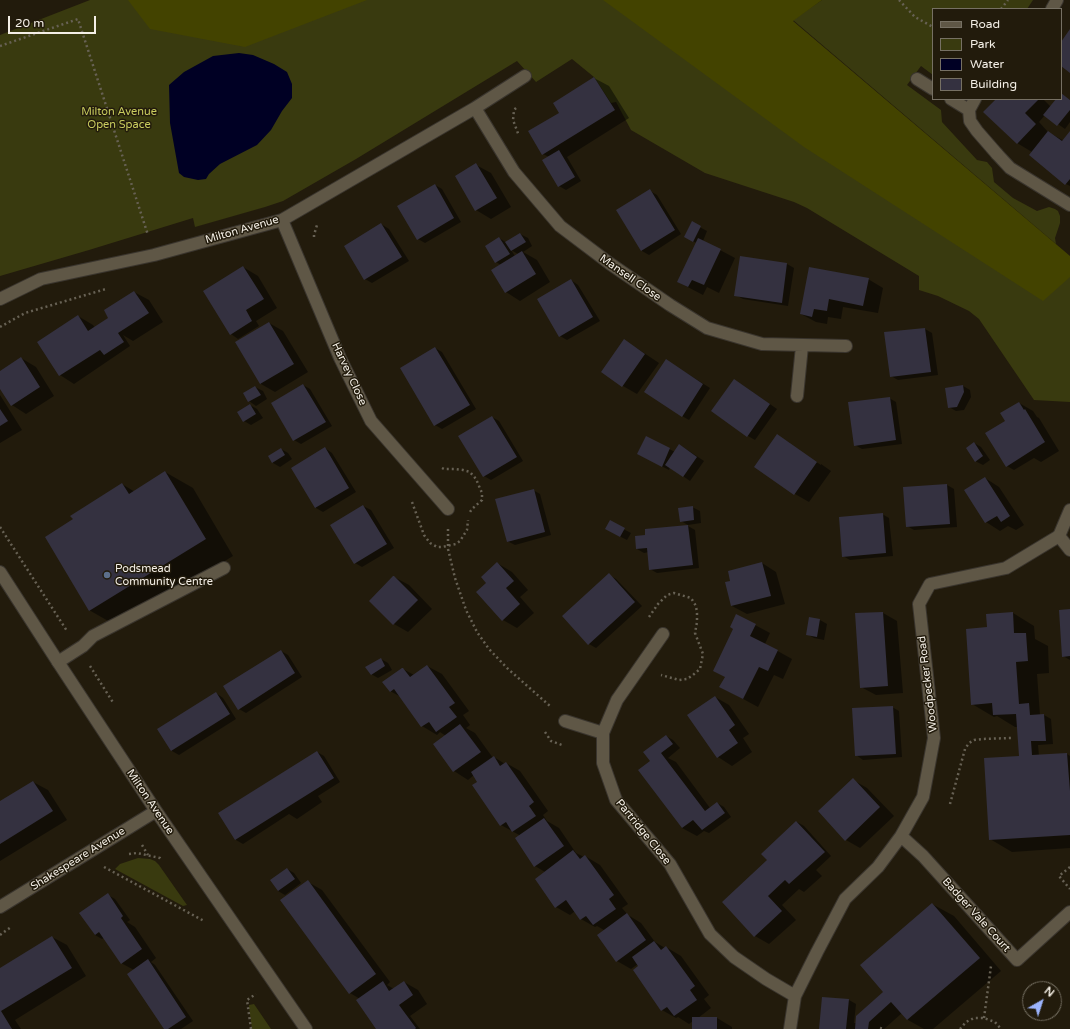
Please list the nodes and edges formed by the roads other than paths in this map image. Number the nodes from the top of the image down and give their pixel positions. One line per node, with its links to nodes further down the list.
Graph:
1 (525, 76): 6 (street, Milton Avenue)
2 (917, 79): 3 (street)
3 (932, 88)
4 (953, 100): 7 (street)
5 (974, 100): 7 (street)
6 (475, 108): 9 (street, Milton Avenue); 11 (street, Mansell Close)
7 (969, 110): 8 (street)
8 (1070, 205)
9 (282, 220): 10 (street, Milton Avenue); 14 (street, Harvey Close)
10 (0, 299)
11 (802, 346): 12 (street, Mansell Close); 13 (street)
12 (846, 346)
13 (797, 396)
14 (448, 509)
15 (1070, 510): 16 (street)
16 (1059, 536): 17 (street); 25 (street, Woodpecker Road)
17 (1070, 550)
18 (224, 568): 21 (street)
19 (0, 572): 21 (street, Milton Avenue)
20 (663, 634): 23 (street, Partridge Close)
21 (58, 662): 24 (street, Milton Avenue)
22 (564, 721): 23 (street)
23 (603, 733): 28 (street, Partridge Close)
24 (156, 811): 26 (street, Shakespeare Avenue); 29 (street, Milton Avenue)
25 (902, 836): 27 (street, Badger Vale Court); 28 (street, Woodpecker Road)
26 (0, 908)
27 (1070, 912)
28 (795, 996): 30 (street, Woodpecker Road)
29 (306, 1029)
30 (790, 1029)

